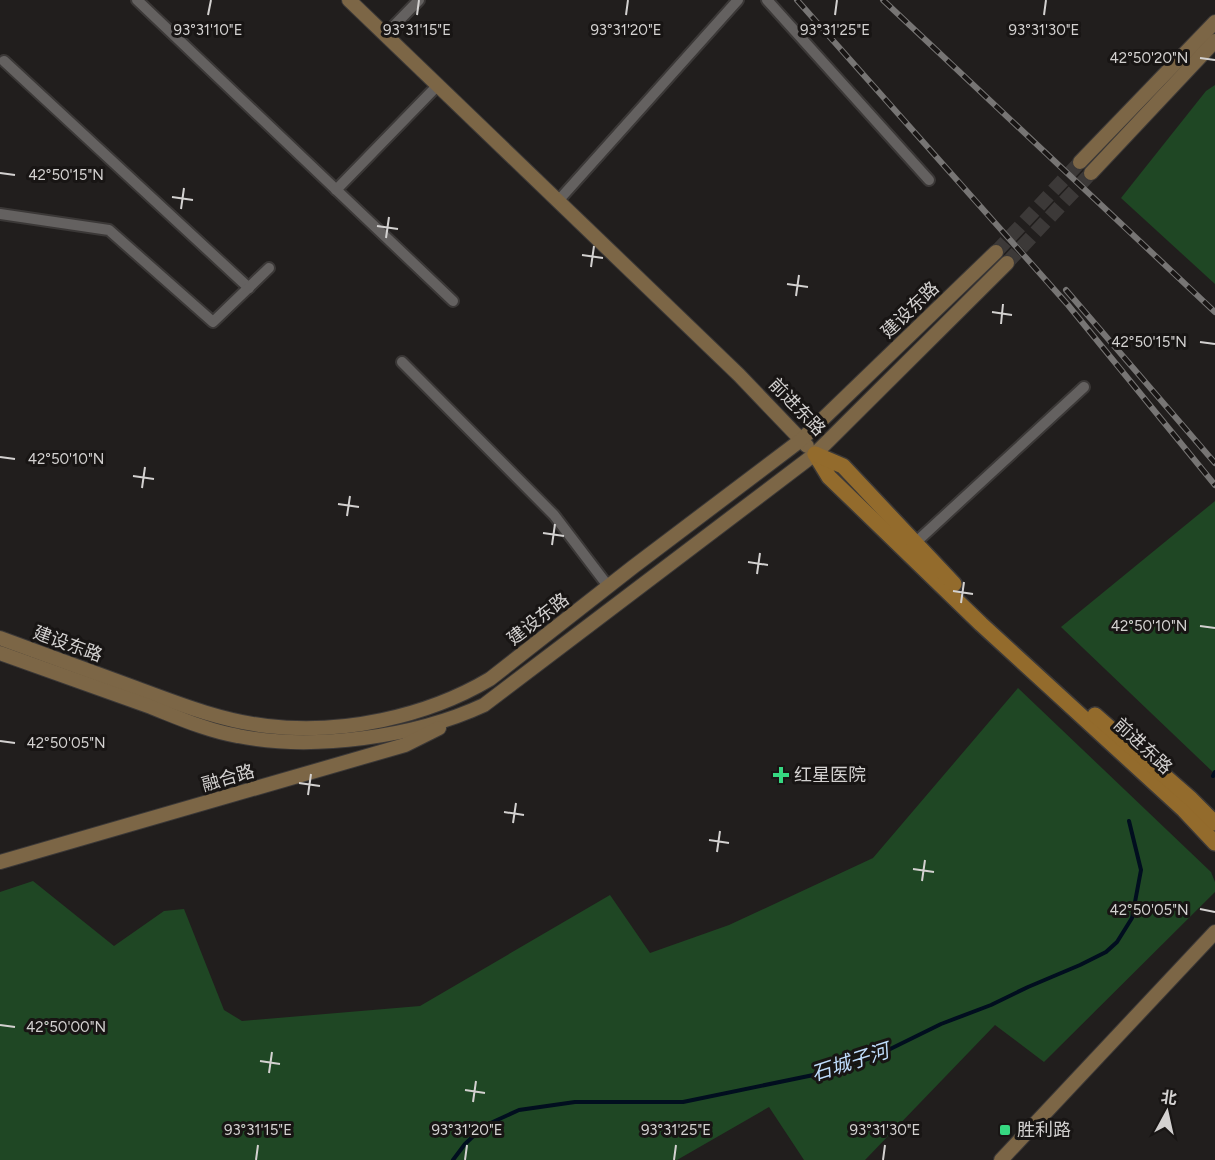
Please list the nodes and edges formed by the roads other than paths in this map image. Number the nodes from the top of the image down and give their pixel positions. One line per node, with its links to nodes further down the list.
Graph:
1 (137, 0): 14 (street)
2 (349, 0): 7 (main road, 前进东路)
3 (419, 0): 7 (street)
4 (738, 0): 15 (street)
5 (767, 0): 13 (street)
6 (1215, 21): 11 (main road)
7 (386, 34): 10 (main road, 前进东路)
8 (1215, 41): 12 (main road)
9 (4, 61): 20 (street)
10 (438, 85): 14 (street); 15 (main road, 前进东路)
11 (1080, 162)
12 (1091, 173)
13 (929, 180)
14 (336, 190): 21 (street)
15 (558, 201): 24 (main road, 前进东路)
16 (0, 214): 20 (street)
17 (996, 252): 24 (main road, 建设东路)
18 (1007, 263): 25 (main road, 建设东路)
19 (268, 268): 20 (street)
20 (249, 288)
21 (453, 301)
22 (402, 362): 27 (street)
23 (1084, 387): 26 (street)
24 (801, 440): 25 (main road, 前进东路); 27 (main road, 建设东路)
25 (815, 454): 26 (main road); 30 (main road, 建设东路); 32 (main road, 前进东路)
26 (914, 544): 31 (main road)
27 (608, 586): 28 (main road, 建设东路)
28 (0, 638)
29 (0, 653): 30 (main road, 建设东路)
30 (462, 716): 33 (main road, 融合路)
31 (1215, 823)
32 (1215, 843)
33 (0, 862)
34 (1215, 932): 35 (main road)
35 (1001, 1160)

